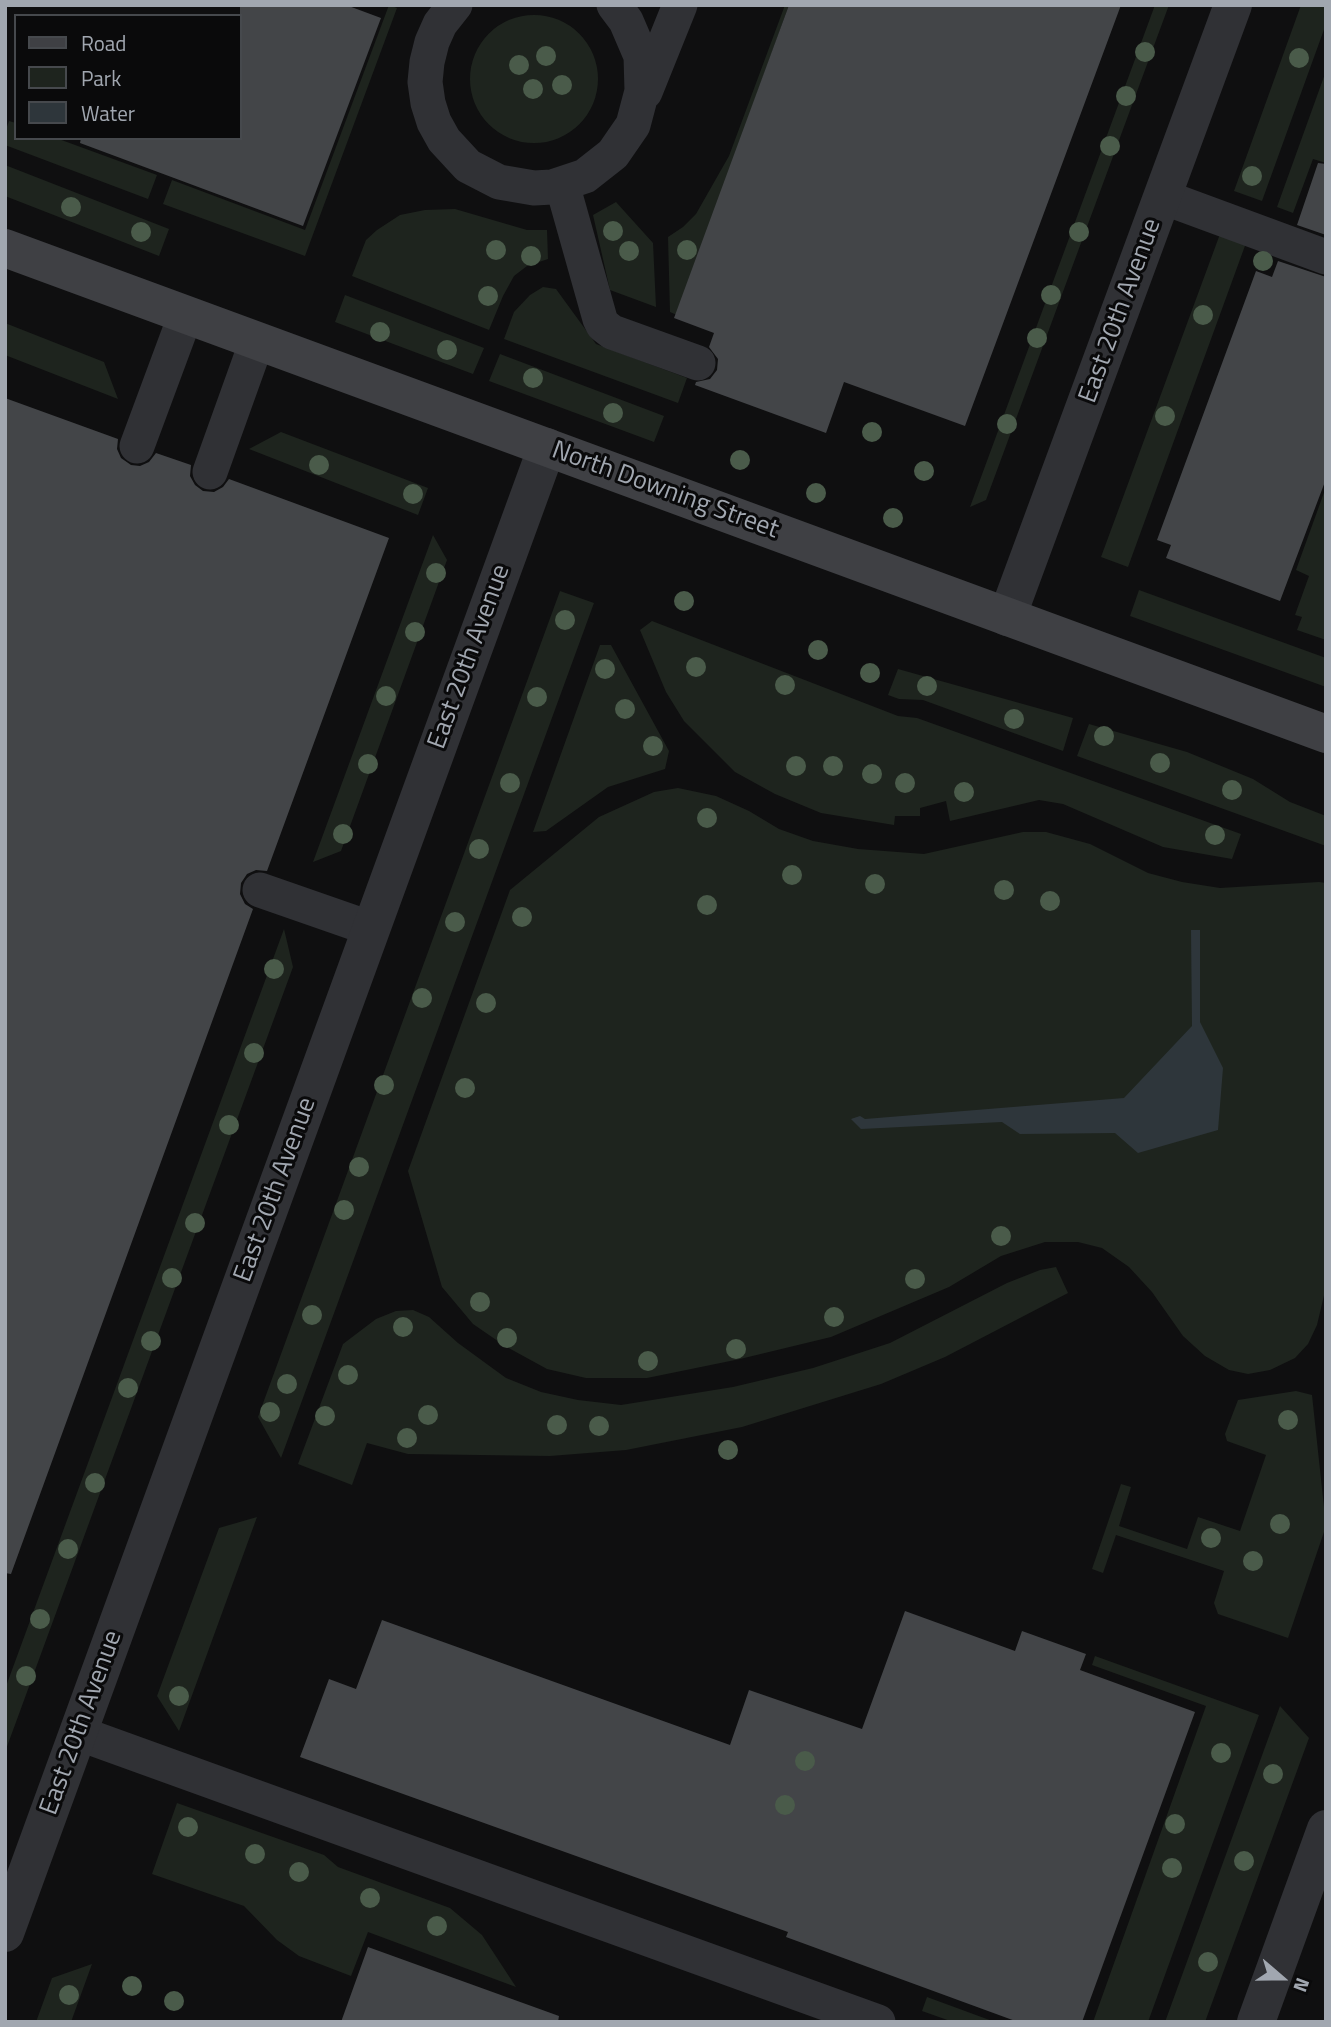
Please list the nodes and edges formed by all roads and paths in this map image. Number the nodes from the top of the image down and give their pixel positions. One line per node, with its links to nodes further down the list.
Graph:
1 (455, 5): 6 (lane)
2 (614, 5): 5 (lane)
3 (680, 5): 5 (lane)
4 (1233, 5): 7 (street, East 20th Avenue)
5 (639, 108): 6 (lane)
6 (562, 184): 12 (lane)
7 (1163, 197): 9 (lane); 16 (street, East 20th Avenue)
8 (5, 248): 10 (main road, North Downing Street)
9 (1326, 257)
10 (186, 314): 11 (main road, North Downing Street); 13 (lane)
11 (257, 341): 14 (main road, North Downing Street); 15 (lane)
12 (698, 363)
13 (137, 446)
14 (547, 447): 16 (main road, North Downing Street); 19 (street, East 20th Avenue)
15 (210, 472)
16 (1007, 617): 17 (main road, North Downing Street)
17 (1326, 734)
18 (260, 890): 19 (lane)
19 (372, 929): 20 (street, East 20th Avenue)
20 (78, 1733): 22 (street, East 20th Avenue); 23 (lane)
21 (1326, 1829): 24 (street)
22 (5, 1933)
23 (878, 2022)
24 (1256, 2022)

